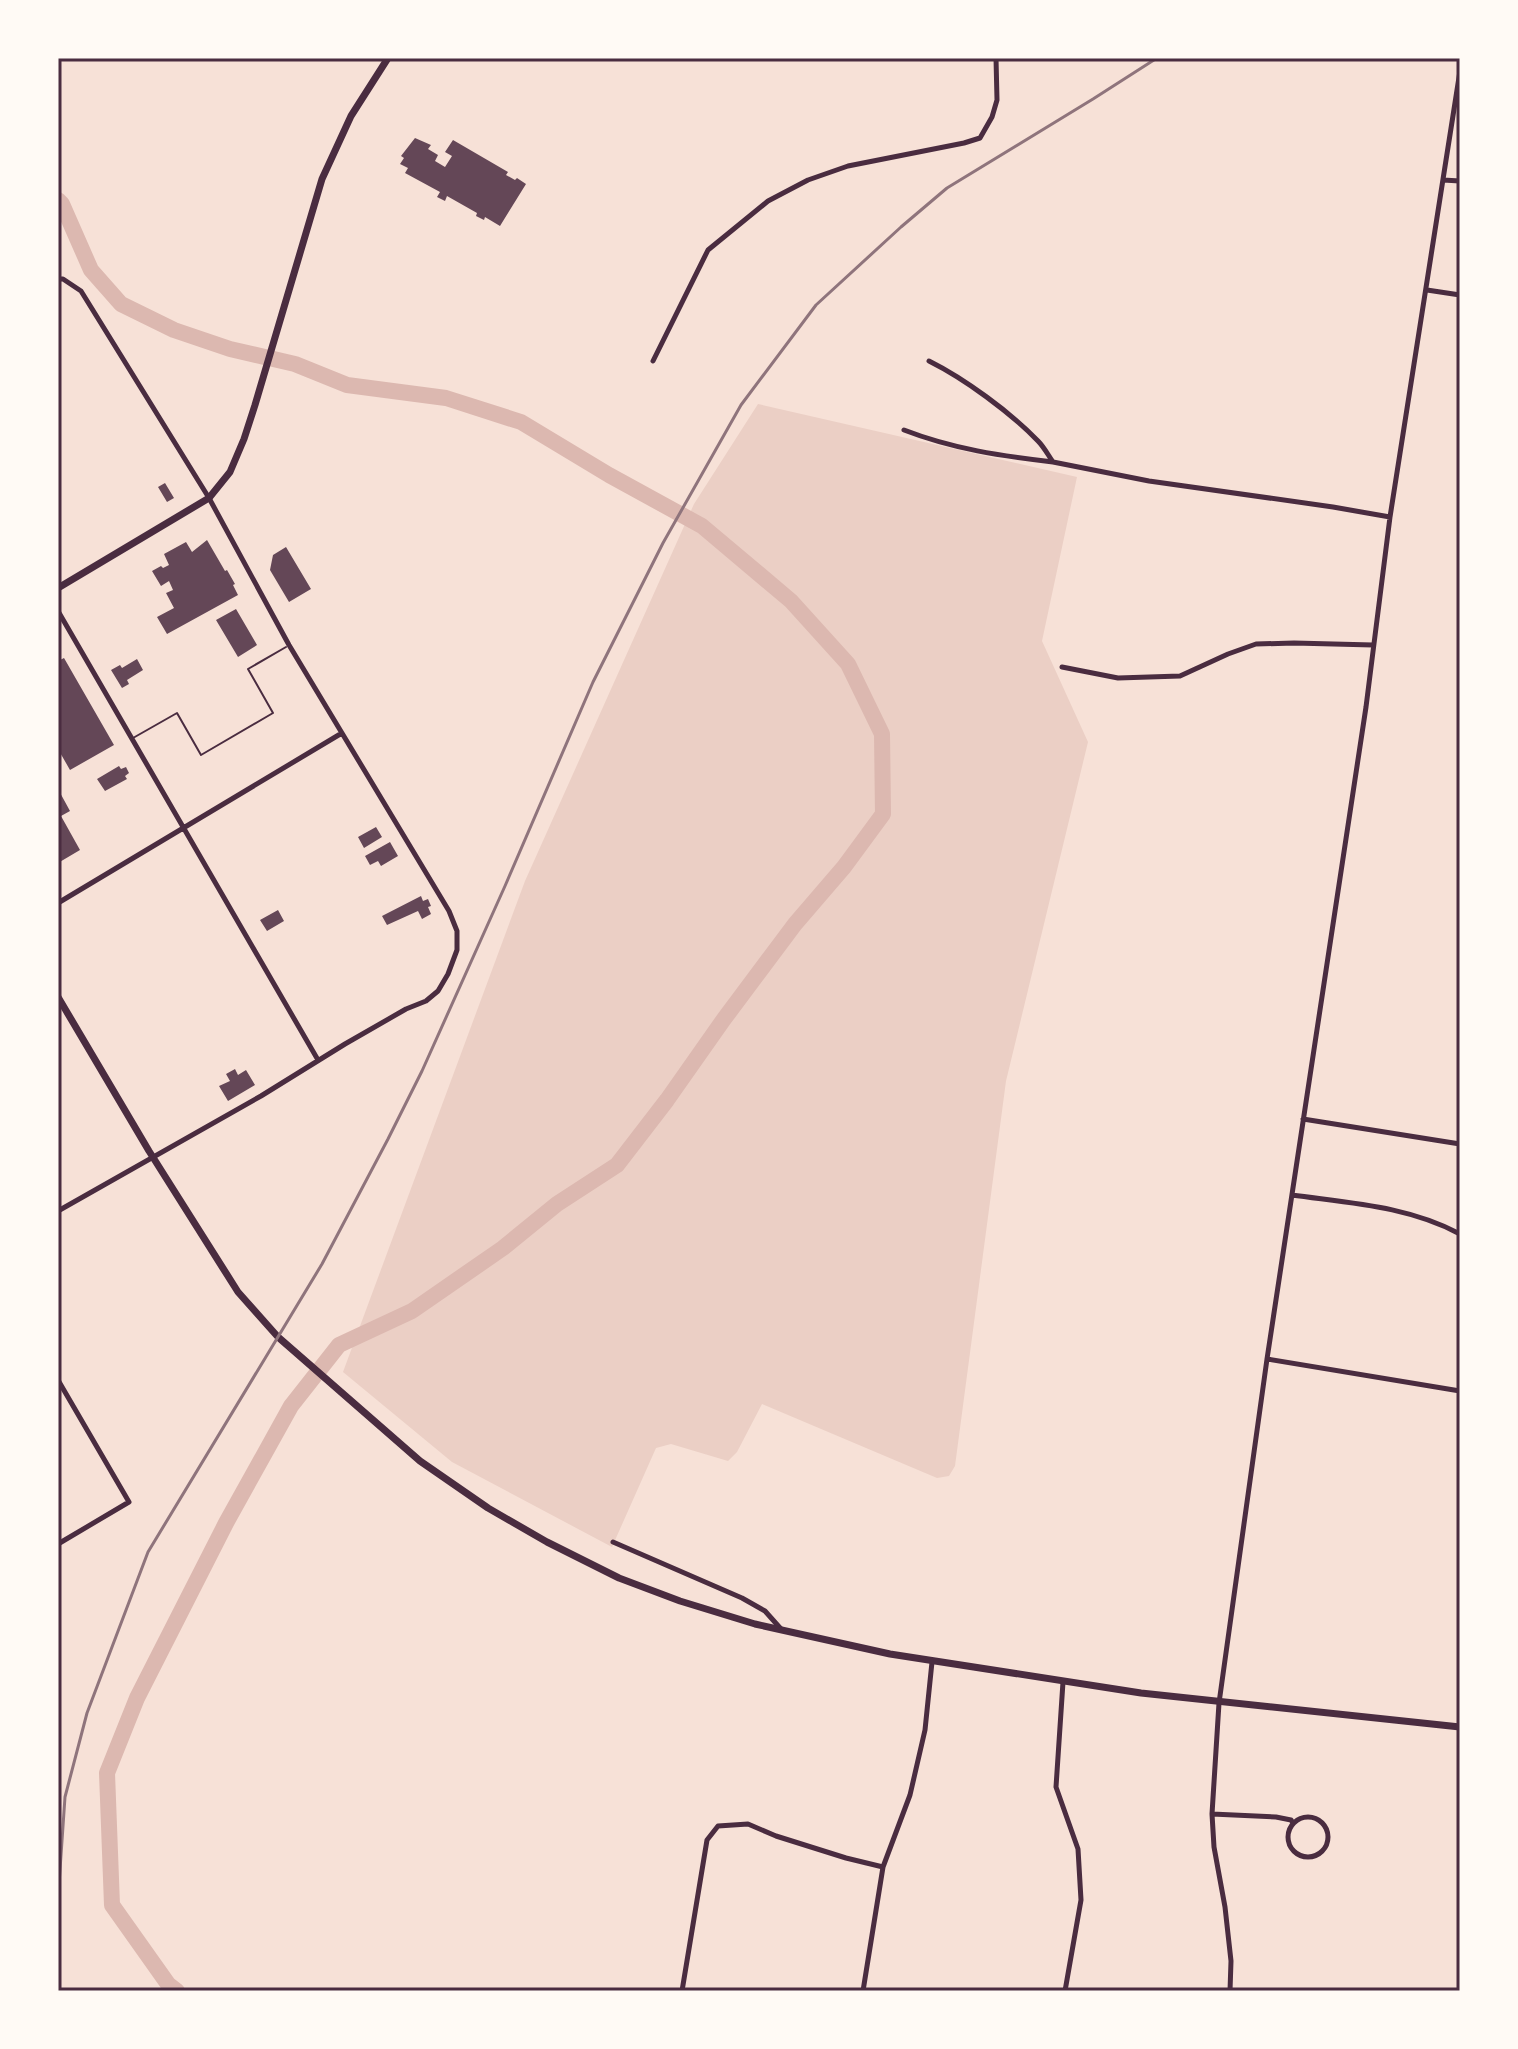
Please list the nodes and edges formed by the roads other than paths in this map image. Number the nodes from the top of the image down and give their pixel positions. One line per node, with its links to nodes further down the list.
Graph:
1 (388, 58): 13 (main road)
2 (996, 58): 9 (street)
3 (1460, 71): 4 (street)
4 (1443, 180): 5 (street); 7 (street)
5 (1460, 181)
6 (60, 279): 13 (street)
7 (1427, 290): 8 (street); 14 (street)
8 (1460, 295)
9 (653, 361)
10 (929, 361): 12 (street)
11 (904, 430): 12 (street)
12 (1053, 462): 14 (street)
13 (209, 498): 15 (main road); 17 (street)
14 (1390, 517): 18 (street)
15 (58, 588)
16 (58, 611): 21 (street)
17 (289, 645): 20 (street); 21 (lane)
18 (1373, 645): 19 (street); 26 (street)
19 (1062, 667)
20 (342, 733): 22 (street); 25 (street)
21 (132, 739): 22 (street)
22 (183, 827): 23 (street); 25 (street)
23 (58, 903)
24 (58, 997): 28 (main road)
25 (318, 1060): 28 (street)
26 (1303, 1119): 27 (street); 29 (street)
27 (1460, 1144)
28 (153, 1156): 30 (street); 37 (main road)
29 (1292, 1195): 31 (street); 32 (street)
30 (58, 1211)
31 (1460, 1234)
32 (1267, 1359): 34 (street); 40 (street)
33 (58, 1380): 36 (street)
34 (1460, 1391)
35 (613, 1542): 37 (street)
36 (58, 1544)
37 (782, 1630): 38 (main road)
38 (932, 1662): 39 (main road); 44 (street)
39 (1063, 1682): 40 (main road); 47 (street)
40 (1219, 1703): 41 (main road); 42 (street)
41 (1460, 1727)
42 (1212, 1814): 43 (street); 48 (street)
43 (1293, 1823): 43 (street)
44 (883, 1867): 45 (street); 46 (street)
45 (682, 1991)
46 (863, 1991)
47 (1065, 1991)
48 (1230, 1991)

